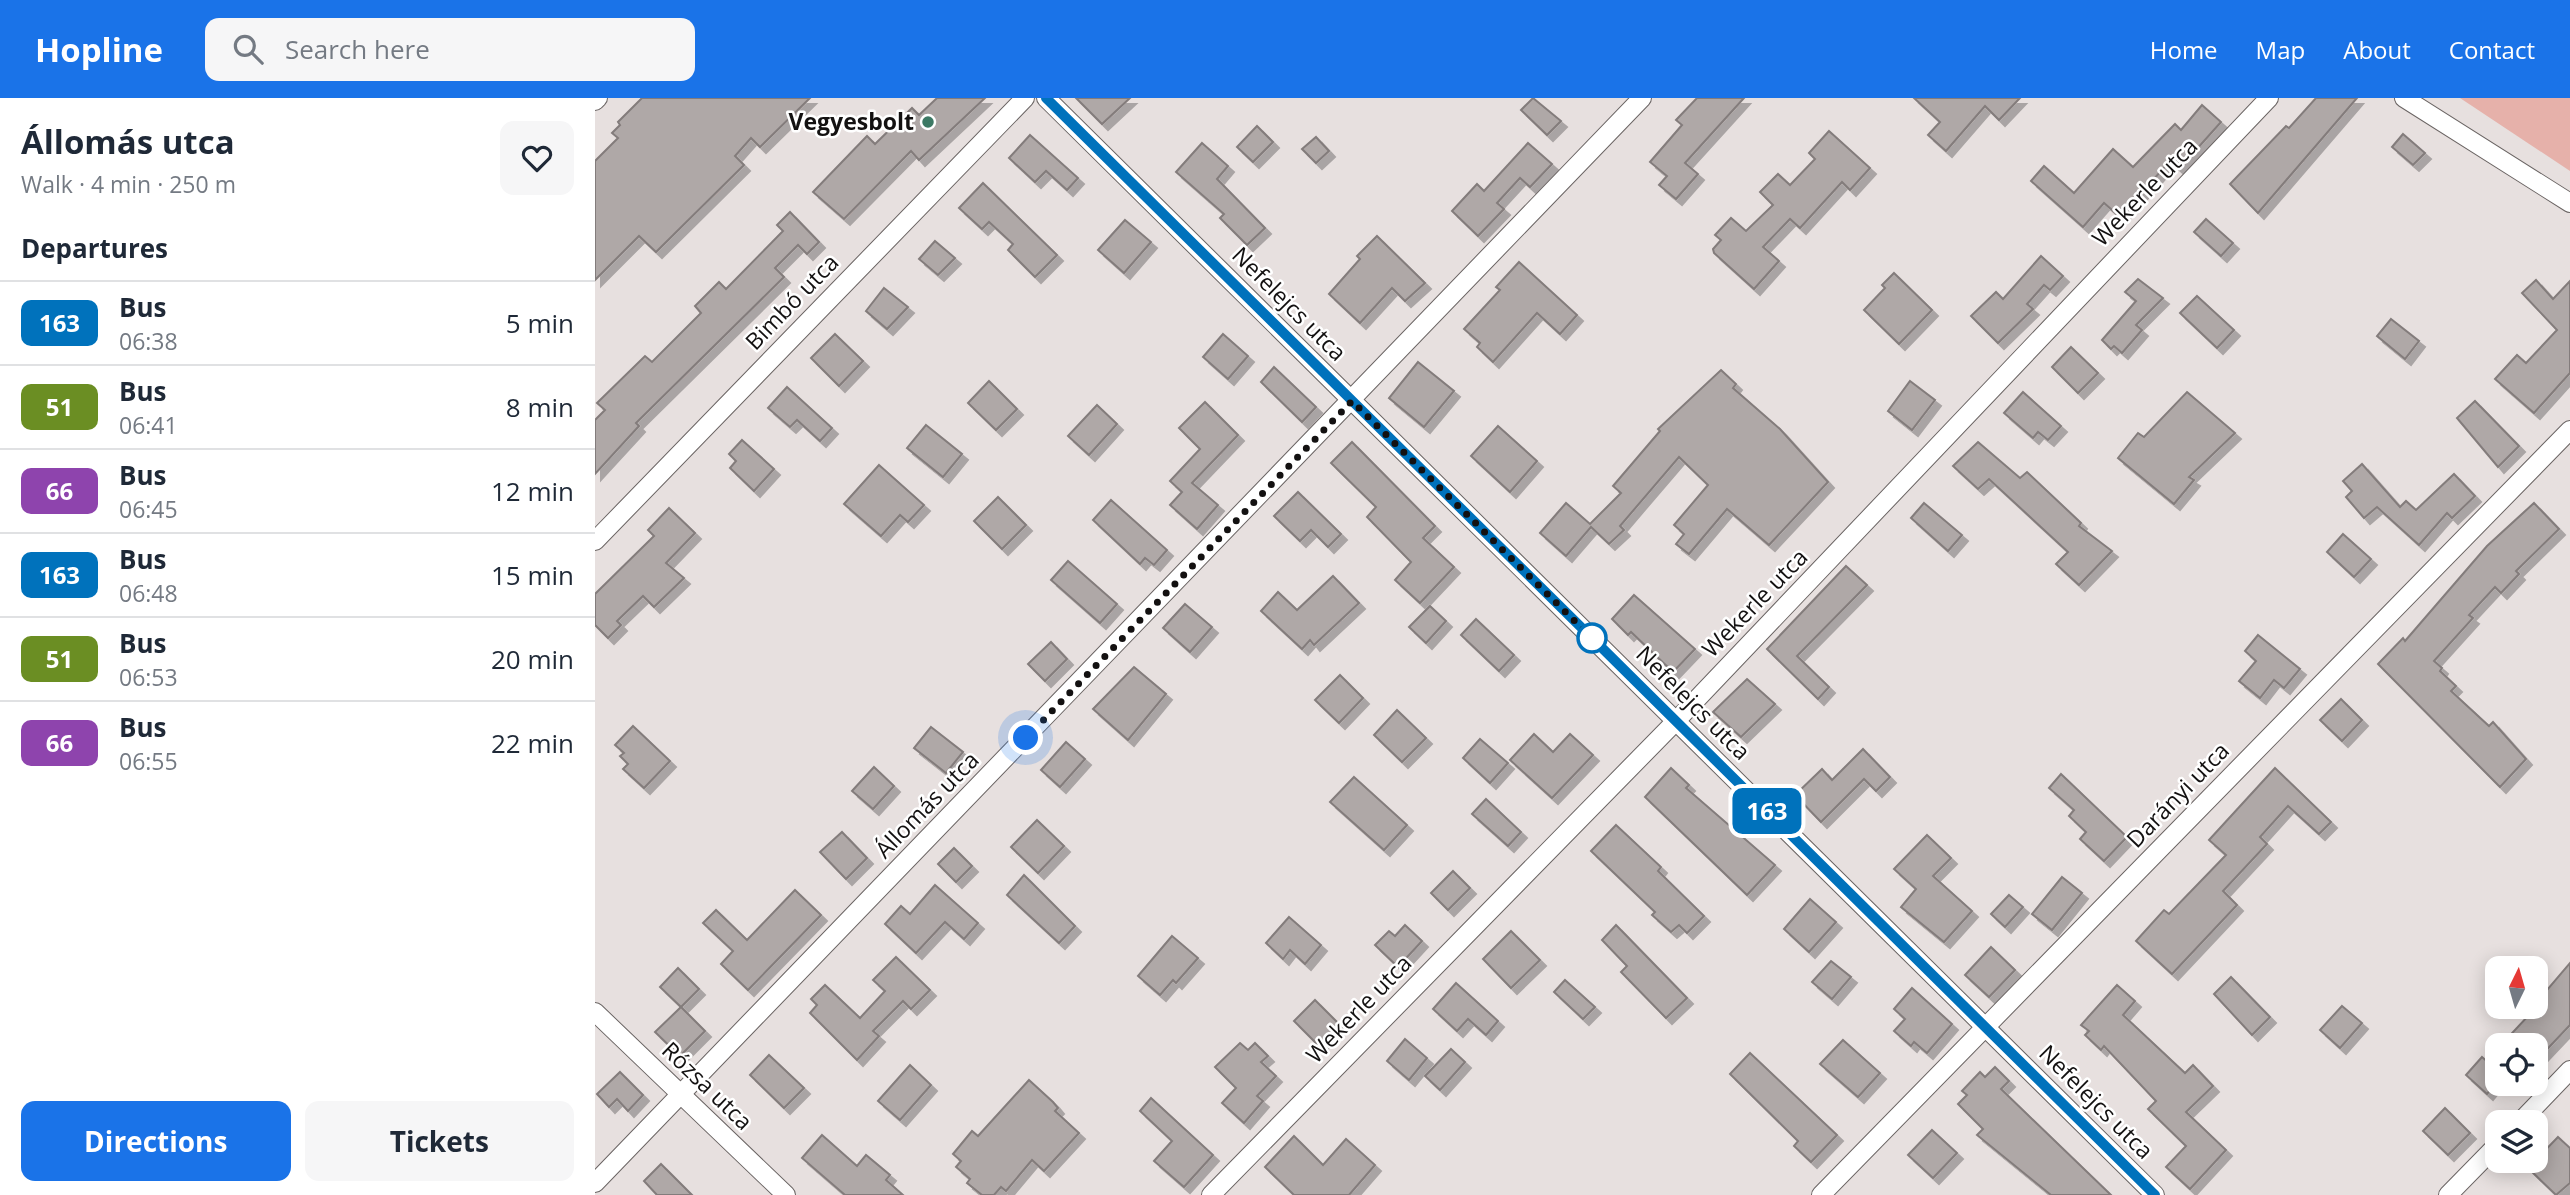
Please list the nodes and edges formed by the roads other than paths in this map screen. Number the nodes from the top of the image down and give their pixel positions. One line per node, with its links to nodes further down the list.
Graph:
1 (1025, 98): 9 (street, Bimbó utca)
2 (1046, 98): 7 (street, Nefelejcs utca)
3 (1642, 98): 7 (street, Állomás utca)
4 (2269, 98): 10 (street, Wekerle utca)
5 (2403, 98): 6 (street)
6 (2570, 203)
7 (1352, 401): 10 (street, Nefelejcs utca); 14 (street, Állomás utca)
8 (2570, 430): 12 (street, Darányi utca)
9 (595, 541)
10 (1676, 721): 12 (street, Nefelejcs utca); 19 (street, Wekerle utca)
11 (595, 1012): 14 (street, Rózsa utca)
12 (1985, 1027): 20 (street, Darányi utca); 21 (street, Nefelejcs utca)
13 (2570, 1070): 15 (street)
14 (680, 1095): 17 (street, Állomás utca); 18 (street, Rózsa utca)
15 (2532, 1110)
16 (2485, 1157): 22 (street)
17 (595, 1183)
18 (786, 1195)
19 (1211, 1195)
20 (1821, 1195)
21 (2155, 1195)
22 (2448, 1195)

